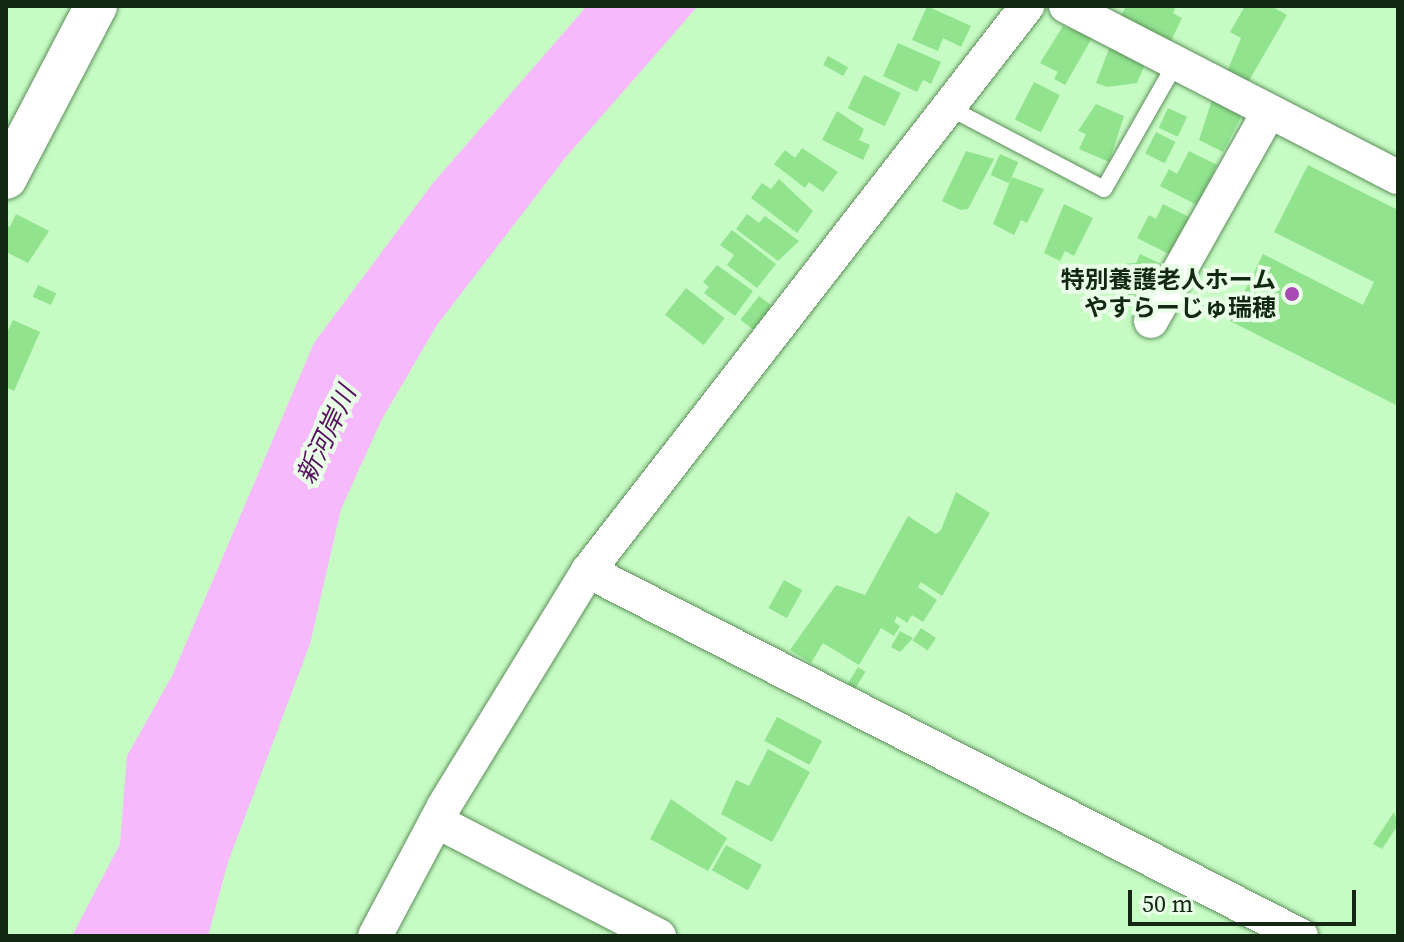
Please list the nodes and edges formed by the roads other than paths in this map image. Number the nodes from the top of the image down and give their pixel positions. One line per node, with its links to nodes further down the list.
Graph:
1 (96, 6): 7 (street)
2 (1027, 6): 5 (street)
3 (1066, 6): 4 (street)
4 (1176, 63): 5 (lane); 6 (street)
5 (948, 107): 10 (street)
6 (1269, 112): 8 (street); 9 (street)
7 (9, 166)
8 (1398, 177)
9 (1151, 321)
10 (588, 571): 11 (street); 14 (street)
11 (436, 821): 12 (street); 13 (street)
12 (375, 936)
13 (659, 936)
14 (1301, 936)

